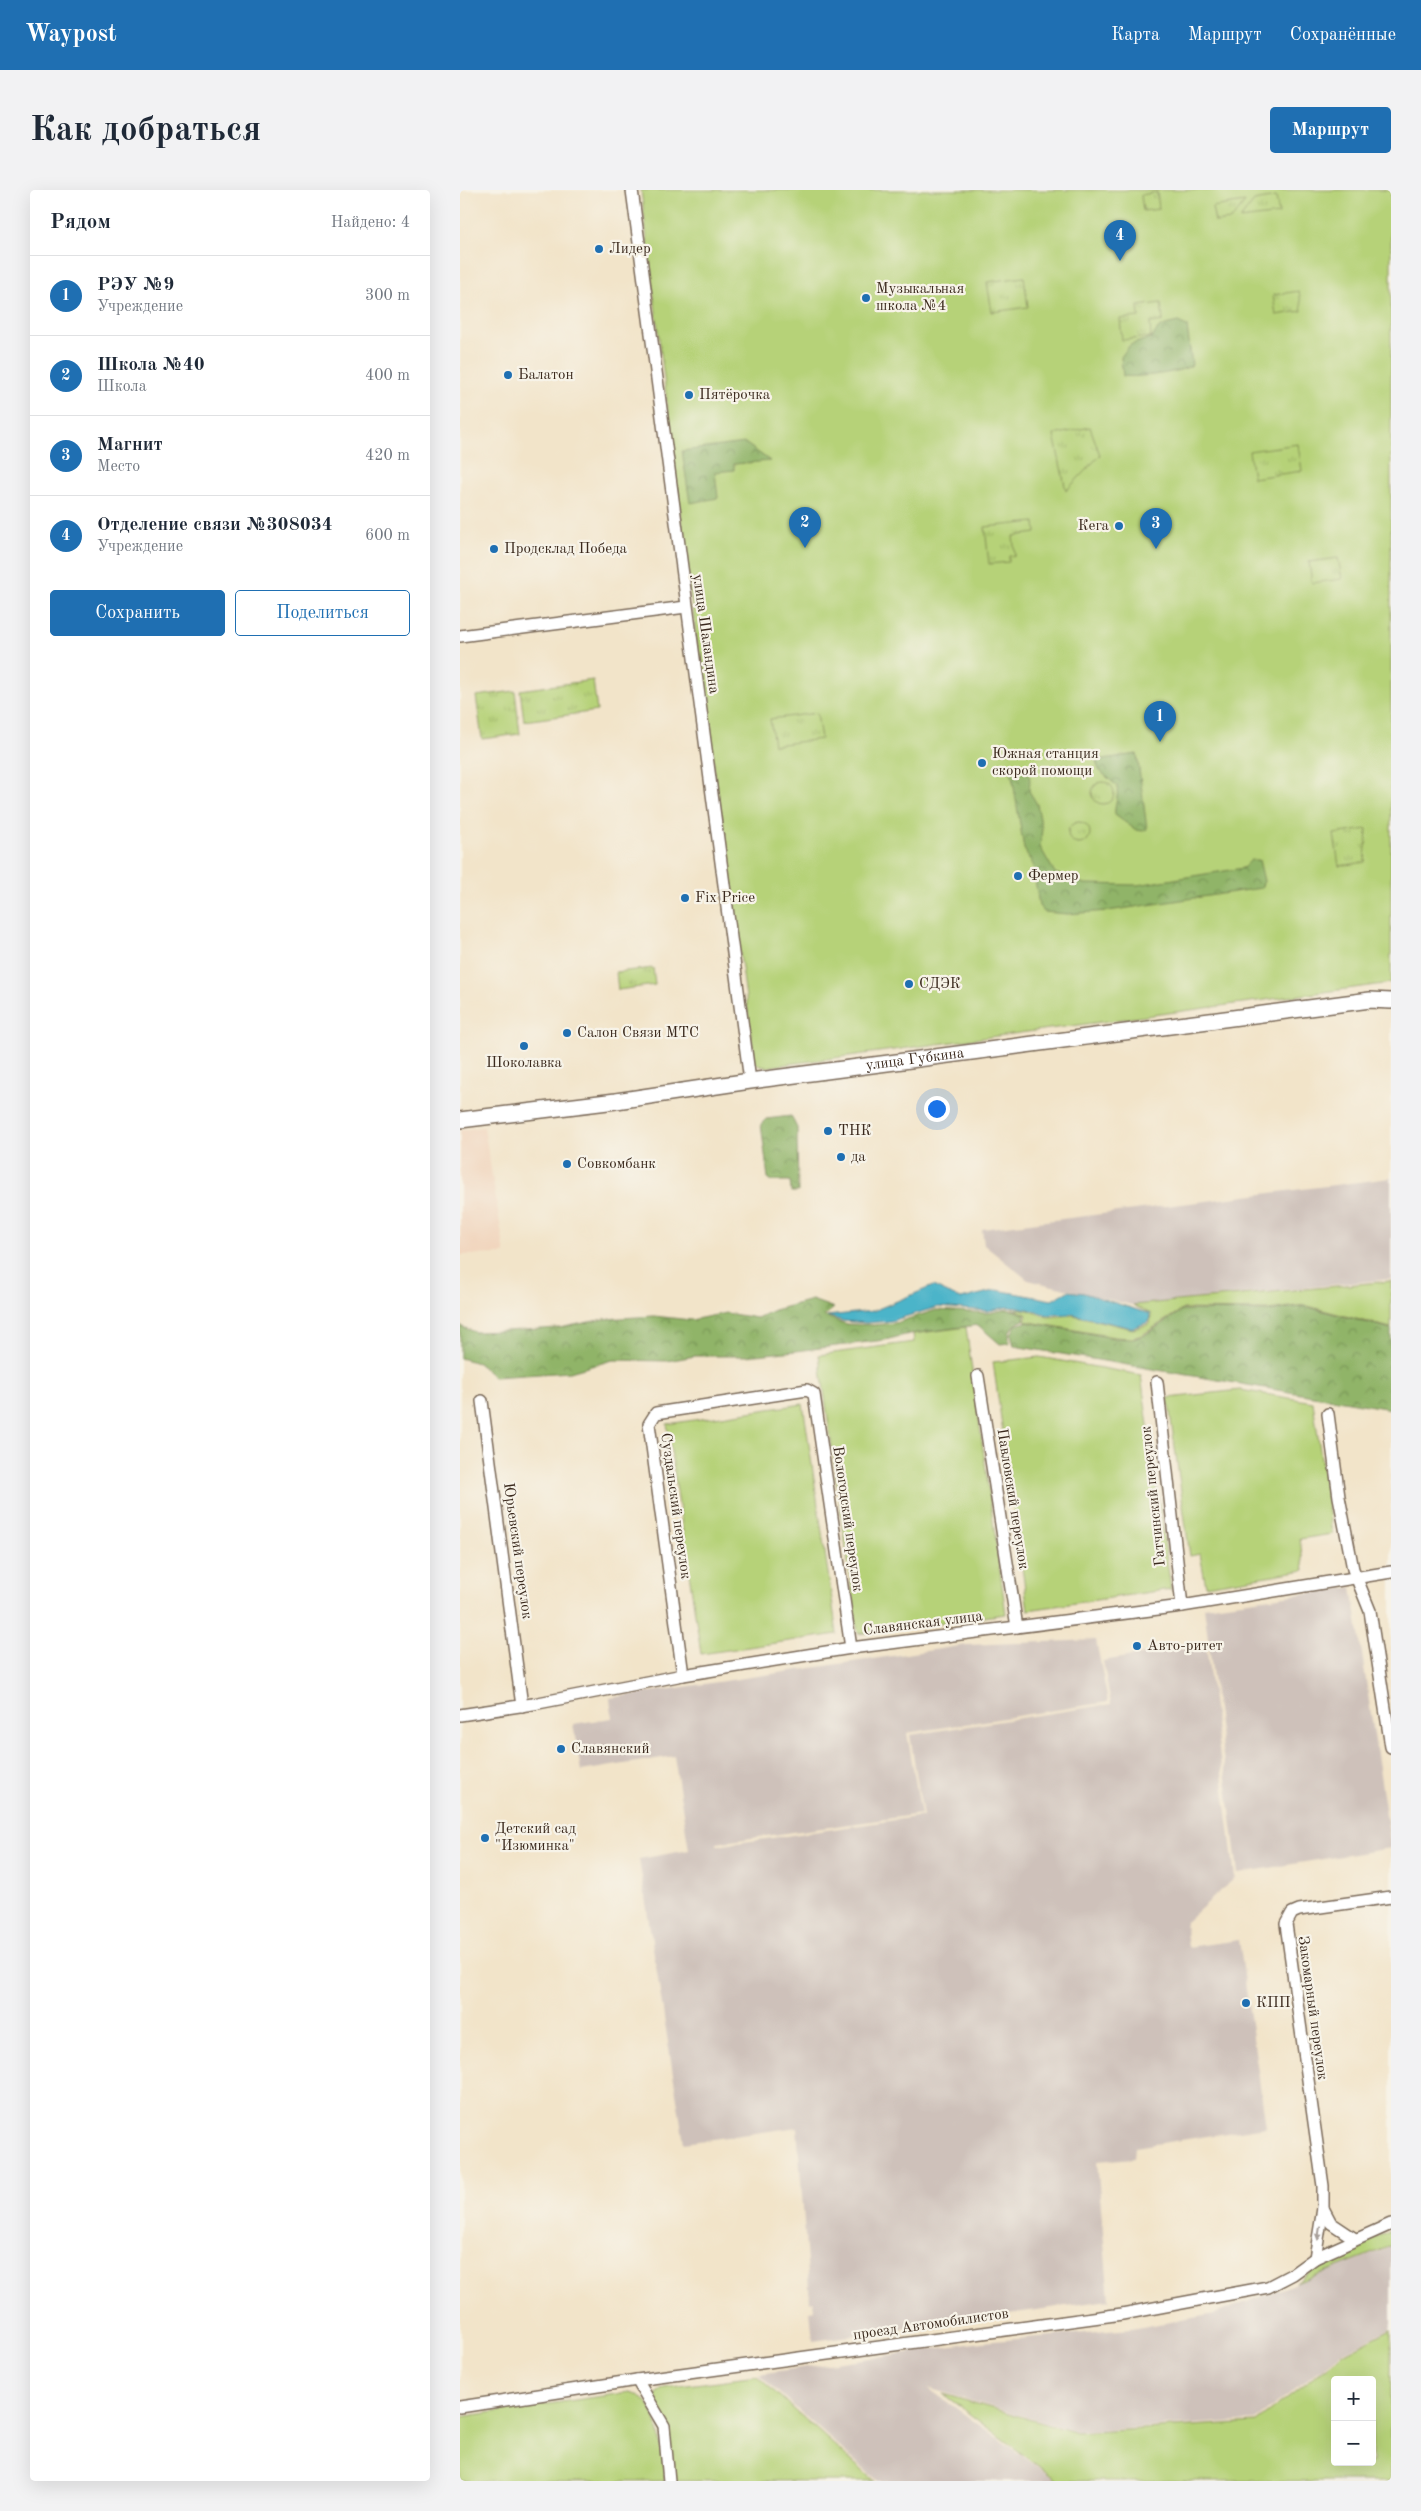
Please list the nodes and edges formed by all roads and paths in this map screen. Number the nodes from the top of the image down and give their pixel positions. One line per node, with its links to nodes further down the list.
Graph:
1 (632, 190): 2 (street, улица Шаландина)
2 (686, 607): 3 (street); 7 (street, улица Шаландина)
3 (460, 636)
4 (1391, 995): 5 (main road, улица Губкина)
5 (1370, 1000): 6 (main road, улица Губкина); 7 (main road, улица Губкина)
6 (1391, 1001)
7 (750, 1081): 8 (main road, улица Губкина)
8 (460, 1120)
9 (978, 1376): 17 (street, Павловский переулок)
10 (1157, 1382): 16 (street, Гатчинский переулок)
11 (814, 1394): 18 (street, Вологодский переулок); 19 (street, Суздальский переулок)
12 (482, 1401): 20 (street, Юрьевский переулок)
13 (1328, 1414): 15 (street)
14 (1391, 1572): 15 (street, Славянская улица)
15 (1355, 1577): 16 (street, Славянская улица); 22 (street)
16 (1182, 1606): 17 (street, Славянская улица)
17 (1017, 1627): 18 (street, Славянская улица)
18 (852, 1648): 19 (street, Славянская улица)
19 (684, 1675): 20 (street, Славянская улица)
20 (522, 1706): 21 (street, Славянская улица)
21 (460, 1715)
22 (1391, 1747)
23 (1391, 1897): 24 (street, Закомарный переулок)
24 (1323, 2208): 26 (street); 27 (street, Закомарный переулок, one-way to 27)
25 (1391, 2224): 26 (street, проезд Автомобилистов)
26 (1355, 2239): 27 (street, проезд Автомобилистов)
27 (1315, 2258): 28 (street, проезд Автомобилистов)
28 (637, 2380): 29 (street, проезд Автомобилистов); 30 (street)
29 (460, 2407)
30 (669, 2481)

